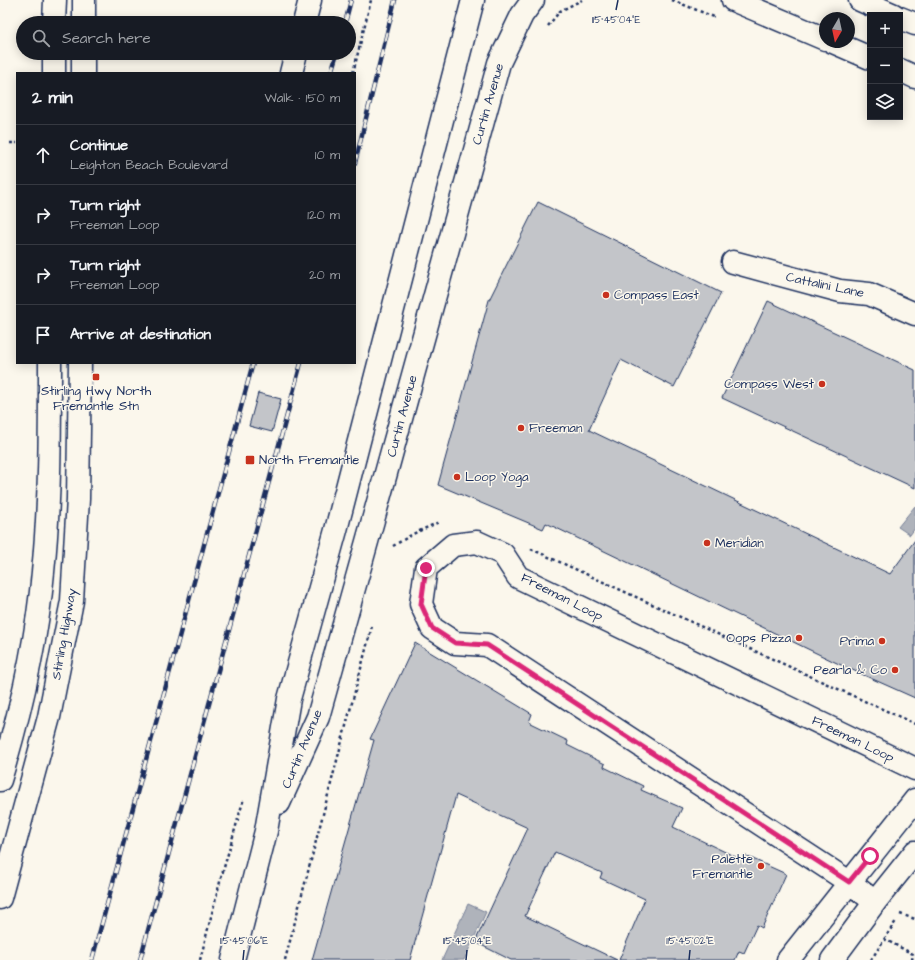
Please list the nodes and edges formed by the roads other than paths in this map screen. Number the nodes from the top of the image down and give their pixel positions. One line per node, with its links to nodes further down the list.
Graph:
1 (55, 0): 9 (main road)
2 (84, 0): 10 (main road)
3 (310, 0): 11 (main road)
4 (473, 0): 32 (main road, Curtin Avenue)
5 (533, 0): 32 (main road, Curtin Avenue)
6 (733, 0): 14 (main road)
7 (860, 0): 8 (main road)
8 (887, 12)
9 (54, 16)
10 (84, 16)
11 (306, 16)
12 (903, 19): 13 (main road)
13 (915, 24)
14 (819, 36)
15 (847, 48): 16 (main road)
16 (867, 57)
17 (54, 60): 21 (main road)
18 (83, 60): 22 (main road)
19 (294, 60): 23 (main road)
20 (903, 71): 24 (main road)
21 (54, 72)
22 (83, 72)
23 (291, 72)
24 (915, 76)
25 (733, 262): 26 (main road, Cattalini Lane)
26 (915, 314)
27 (50, 364): 30 (main road)
28 (80, 364): 35 (main road, Stirling Highway)
29 (915, 769): 34 (main road, Freeman Loop)
30 (0, 780)
31 (915, 800): 34 (main road)
32 (266, 831): 37 (main road, Curtin Avenue)
33 (915, 852): 36 (main road)
34 (849, 882): 36 (main road, Freeman Loop); 38 (main road)
35 (0, 898)
36 (875, 902): 39 (main road)
37 (233, 960)
38 (788, 960)
39 (832, 960)

